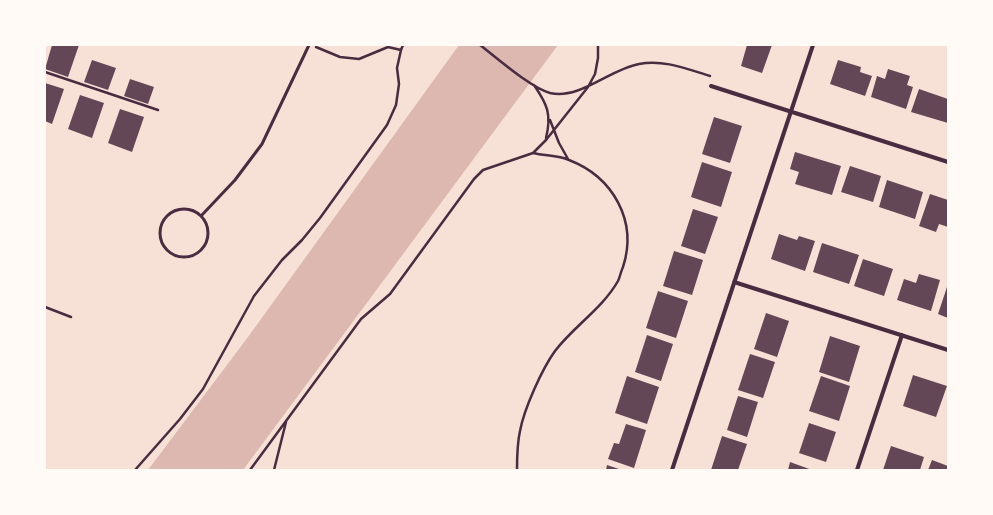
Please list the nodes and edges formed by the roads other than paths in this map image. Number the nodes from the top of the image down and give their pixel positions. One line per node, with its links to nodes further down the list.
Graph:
1 (309, 45): 6 (lane)
2 (813, 45): 4 (street)
3 (711, 86): 4 (street)
4 (791, 113): 5 (street); 7 (street)
5 (948, 162)
6 (201, 216): 6 (lane)
7 (734, 282): 8 (street); 10 (street)
8 (902, 335): 9 (street); 11 (street)
9 (948, 350)
10 (672, 470)
11 (857, 470)

